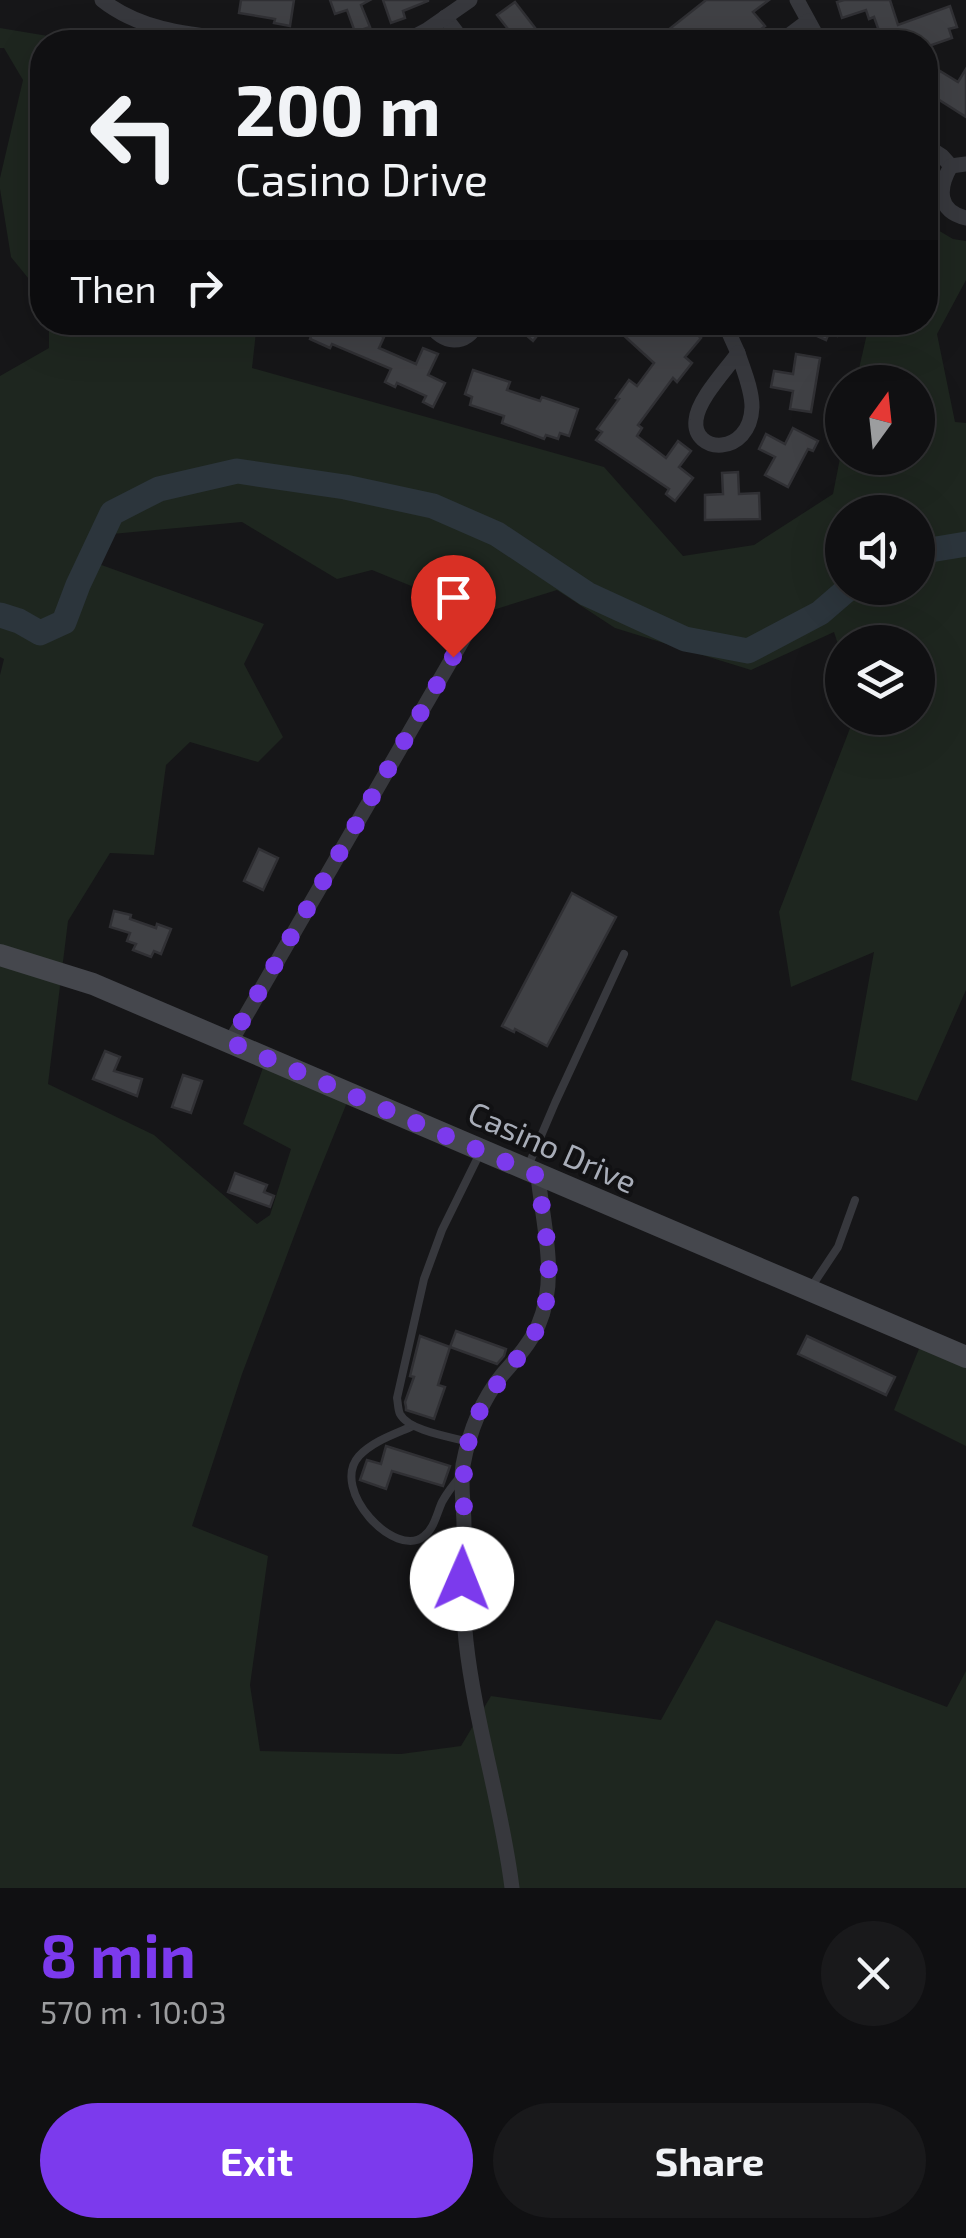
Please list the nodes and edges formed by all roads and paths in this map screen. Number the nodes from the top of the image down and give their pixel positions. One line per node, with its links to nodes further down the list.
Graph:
1 (102, 0): 6 (street)
2 (470, 0): 4 (street)
3 (798, 0): 5 (street)
4 (445, 17): 7 (street); 8 (street)
5 (808, 21): 9 (street); 10 (street)
6 (173, 30)
7 (424, 30)
8 (455, 30)
9 (796, 30)
10 (813, 30)
11 (959, 165): 12 (street)
12 (966, 218)
13 (439, 335): 14 (street)
14 (467, 335)
15 (729, 335): 16 (street)
16 (738, 353): 16 (street)
17 (472, 624): 20 (street)
18 (624, 954): 22 (lane)
19 (0, 955): 20 (street, Casino Drive)
20 (230, 1042): 21 (street, Casino Drive)
21 (481, 1150): 22 (street, Casino Drive); 26 (lane)
22 (532, 1174): 24 (street, Casino Drive); 27 (street)
23 (855, 1200): 24 (lane)
24 (810, 1290): 25 (street, Casino Drive)
25 (966, 1358)
26 (413, 1426): 27 (lane); 28 (lane)
27 (468, 1442): 28 (street)
28 (462, 1475): 29 (street)
29 (512, 1888)

